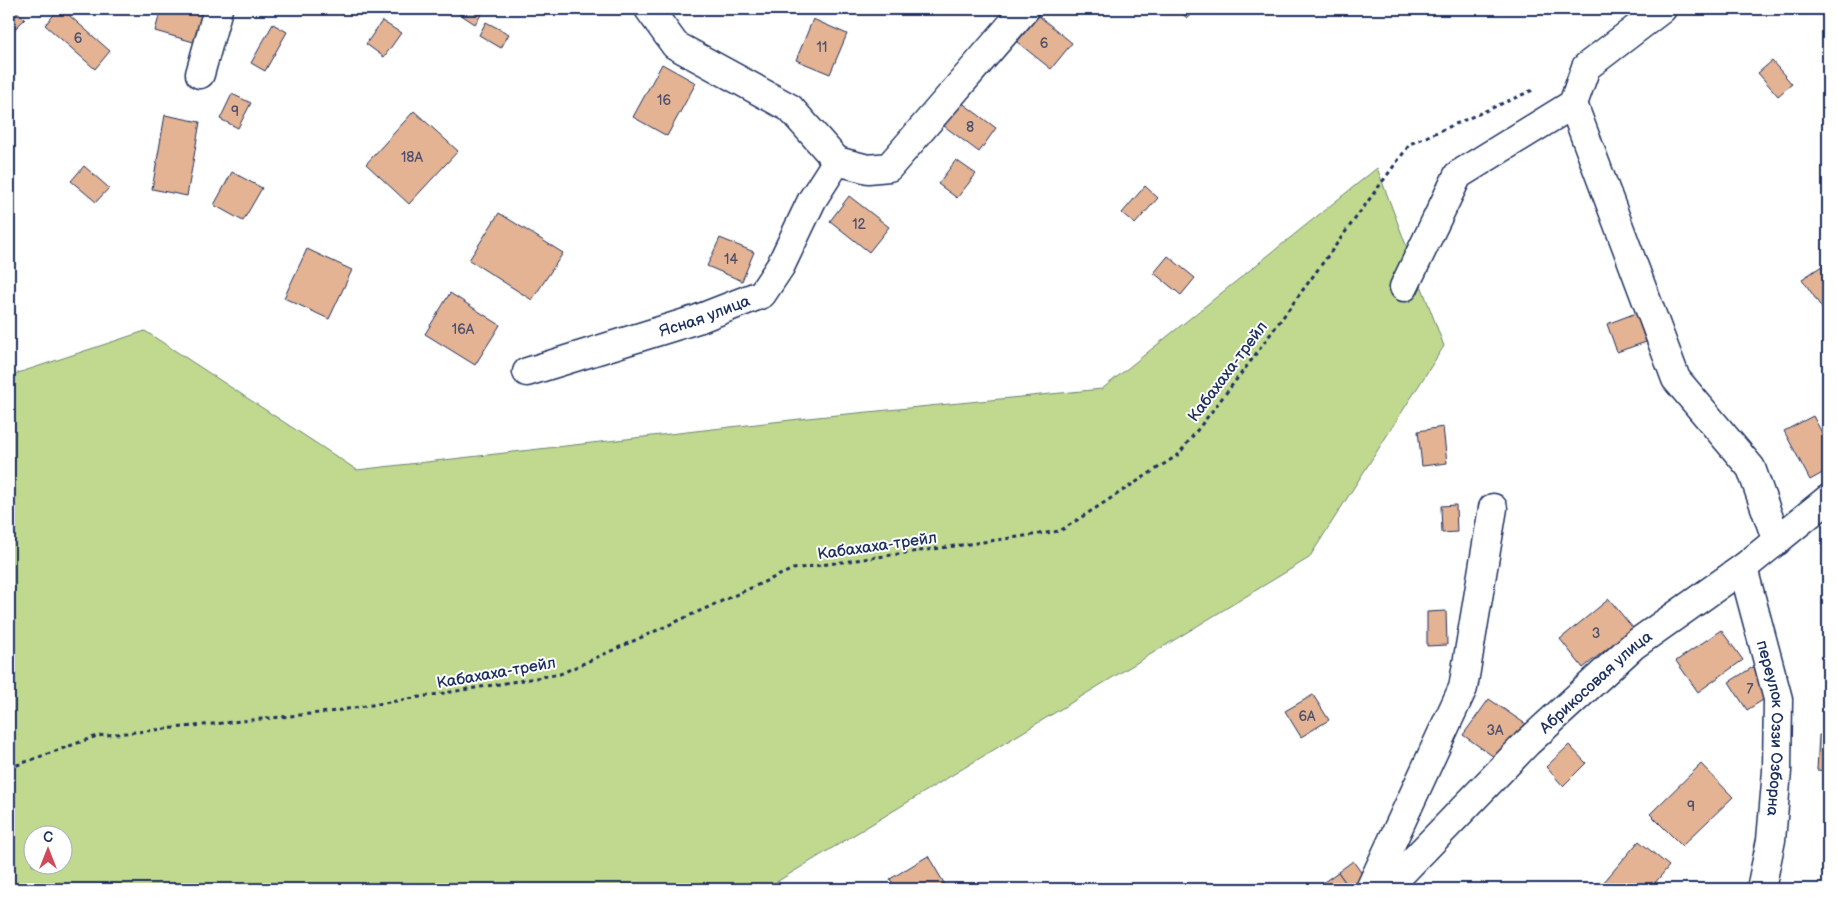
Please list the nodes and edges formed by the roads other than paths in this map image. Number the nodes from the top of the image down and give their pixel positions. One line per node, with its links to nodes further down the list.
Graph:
1 (218, 9): 5 (street)
2 (649, 9): 7 (street)
3 (1025, 9): 7 (street)
4 (1662, 9): 6 (street)
5 (200, 74)
6 (1573, 104): 8 (street); 12 (street)
7 (837, 161): 9 (street, Ясная улица)
8 (1404, 287)
9 (527, 372)
10 (1828, 499): 12 (street, Абрикосовая улица)
11 (1493, 508): 14 (street)
12 (1777, 540): 13 (street, Абрикосовая улица)
13 (1743, 568): 15 (street, Абрикосовая улица); 16 (street, переулок Оззи Озборна)
14 (1370, 889)
15 (1386, 889)
16 (1761, 889)

